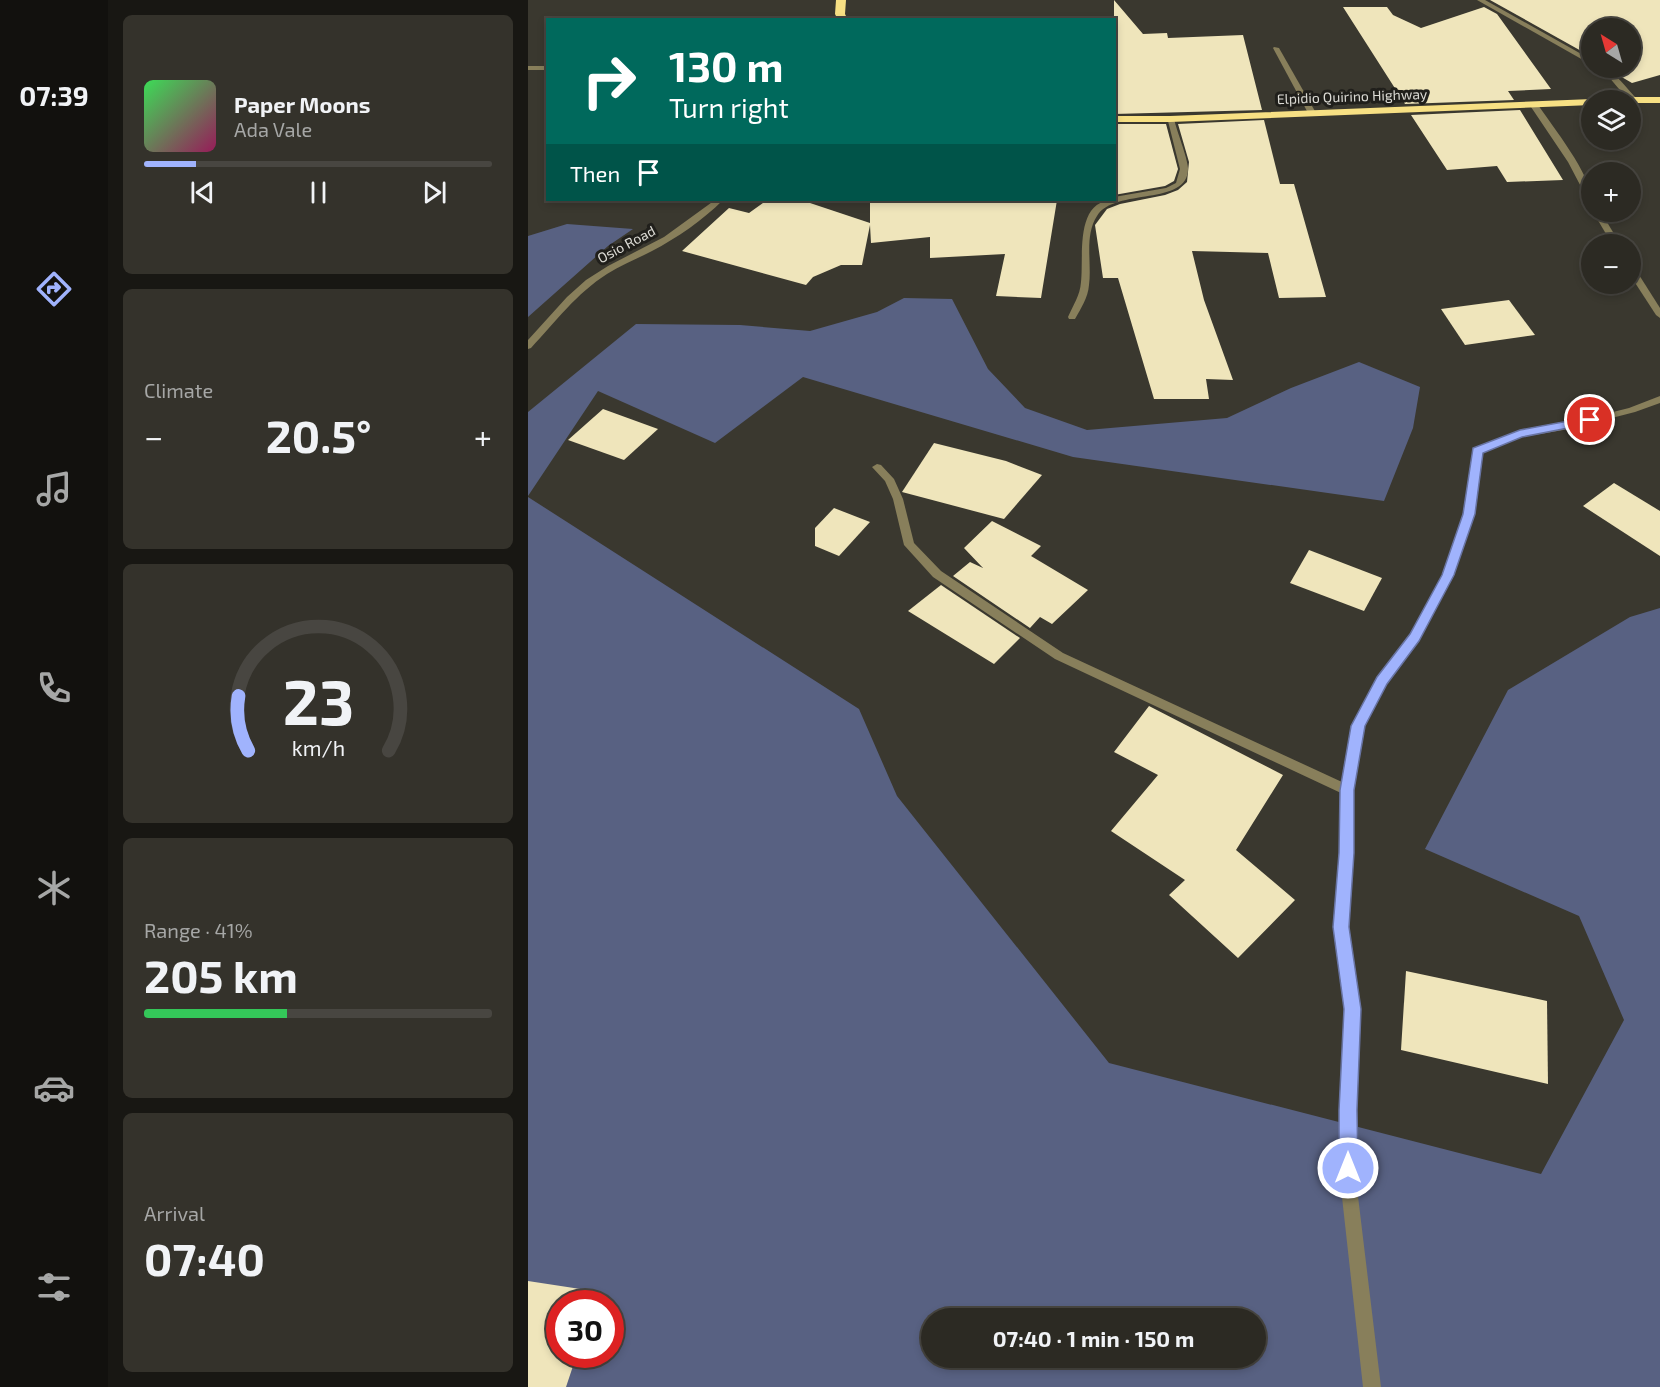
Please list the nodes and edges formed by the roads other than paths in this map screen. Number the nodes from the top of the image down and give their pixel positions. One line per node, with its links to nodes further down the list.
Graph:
1 (841, 0): 3 (highway)
2 (1480, 0): 5 (street)
3 (842, 18)
4 (1276, 48): 12 (street)
5 (1581, 57)
6 (528, 68): 7 (street)
7 (546, 68)
8 (1641, 100): 9 (highway)
9 (1660, 100)
10 (1581, 102): 11 (highway, Elpidio Quirino Highway)
11 (1533, 104): 12 (highway, Elpidio Quirino Highway); 15 (street)
12 (1312, 112): 14 (highway, Elpidio Quirino Highway)
13 (1116, 119): 14 (highway, Elpidio Quirino Highway)
14 (1170, 119): 16 (street)
15 (1581, 179)
16 (1116, 199)
17 (718, 201): 22 (street, Osio Road)
18 (1111, 201): 21 (street)
19 (1641, 285): 20 (street)
20 (1660, 315)
21 (1072, 317)
22 (528, 346)
23 (1660, 399): 25 (street)
24 (877, 467): 25 (street)
25 (1347, 790): 26 (street)
26 (1372, 1387)

